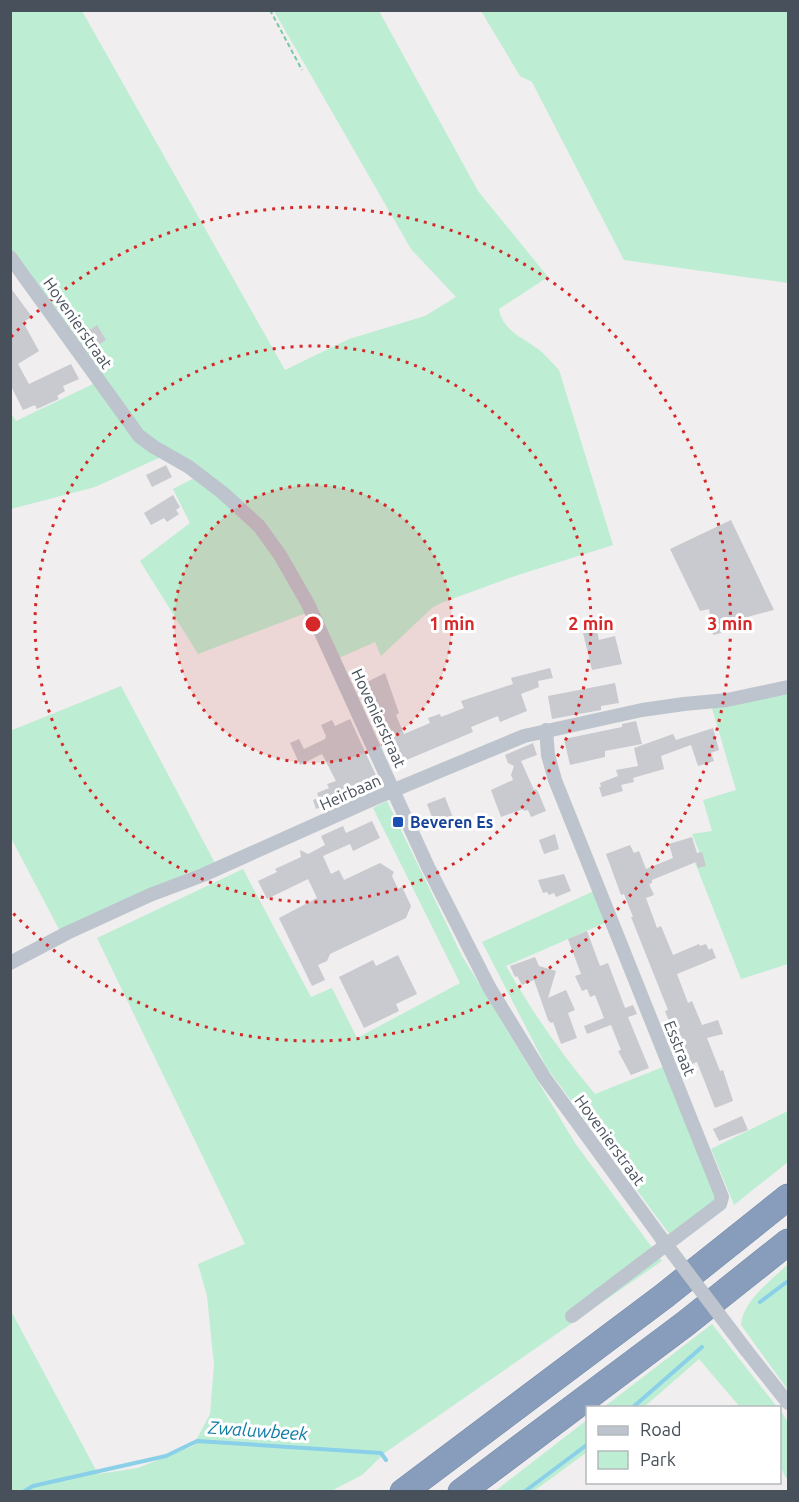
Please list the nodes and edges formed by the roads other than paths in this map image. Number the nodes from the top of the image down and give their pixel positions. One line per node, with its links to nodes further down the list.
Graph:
1 (10, 257): 4 (street, Hovenierstraat)
2 (789, 687): 3 (street, Heirbaan)
3 (546, 730): 4 (street, Heirbaan); 8 (street, Esstraat)
4 (393, 791): 5 (street, Heirbaan); 9 (street, Hovenierstraat, bridge)
5 (10, 963)
6 (789, 1197): 10 (highway)
7 (789, 1242): 11 (highway)
8 (572, 1316)
9 (789, 1403)
10 (403, 1491)
11 (461, 1491)

